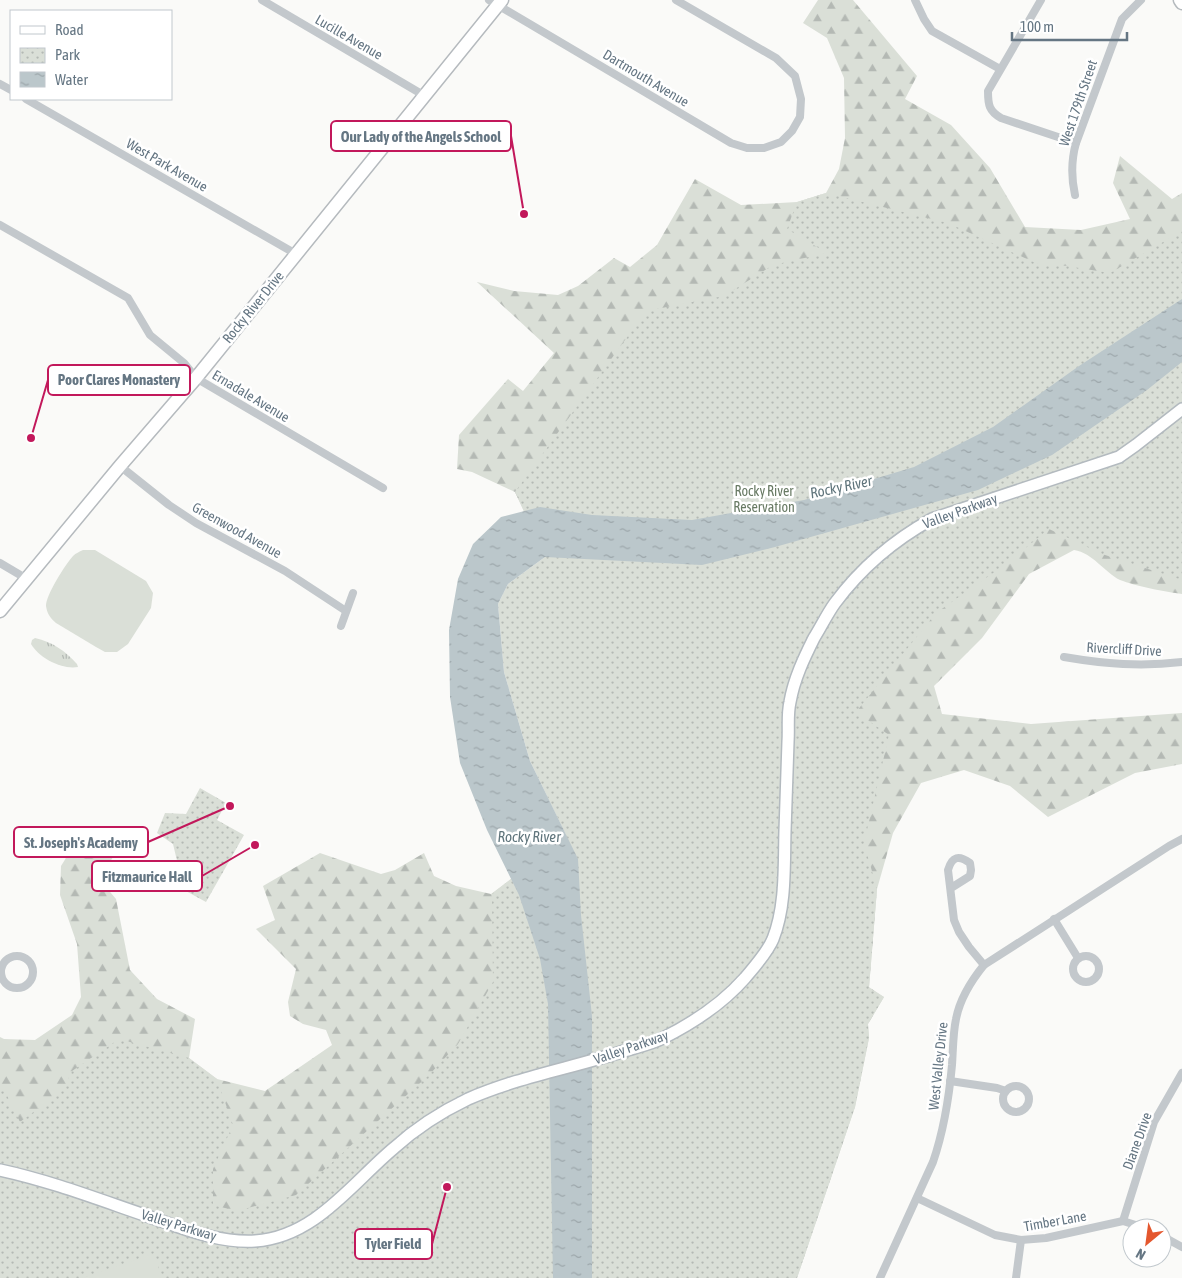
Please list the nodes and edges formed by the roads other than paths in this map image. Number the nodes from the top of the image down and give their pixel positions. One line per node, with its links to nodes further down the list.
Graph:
1 (262, 0): 8 (street, Lucille Avenue)
2 (676, 0): 6 (street, Dartmouth Avenue)
3 (917, 0): 7 (street)
4 (1041, 0): 7 (street)
5 (1141, 0): 10 (street, West 179th Street)
6 (496, 2): 8 (main road, Rocky River Drive)
7 (1000, 69): 10 (street)
8 (425, 96): 13 (main road, Rocky River Drive)
9 (28, 100): 13 (street, West Park Avenue)
10 (1076, 143): 11 (street, West 179th Street)
11 (1075, 195)
12 (0, 225): 14 (street, Ernadale Avenue)
13 (296, 254): 14 (main road, Rocky River Drive)
14 (196, 378): 16 (main road, Rocky River Drive); 17 (street, Ernadale Avenue)
15 (1182, 409): 35 (street, Valley Parkway)
16 (120, 466): 19 (main road, Rocky River Drive); 21 (street, Greenwood Avenue)
17 (383, 488)
18 (0, 563): 19 (street)
19 (27, 579): 22 (main road, Rocky River Drive)
20 (353, 593): 21 (street)
21 (346, 611): 23 (street)
22 (0, 612)
23 (341, 626)
24 (1064, 657): 25 (street, Rivercliff Drive)
25 (1182, 662)
26 (1182, 839): 28 (street, West Valley Drive)
27 (950, 888): 31 (street)
28 (1054, 919): 29 (street); 31 (street, West Valley Drive)
29 (1078, 958)
30 (2, 961): 30 (street)
31 (984, 965): 33 (street, West Valley Drive)
32 (1182, 1073): 37 (street, Diane Drive)
33 (950, 1081): 34 (street); 36 (street, West Valley Drive)
34 (1006, 1091)
35 (0, 1170)
36 (917, 1198): 39 (street, Timber Lane); 40 (street, West Valley Drive)
37 (1124, 1218)
38 (1122, 1221): 39 (street, Timber Lane)
39 (1022, 1240): 41 (street)
40 (880, 1278)
41 (1016, 1278)

